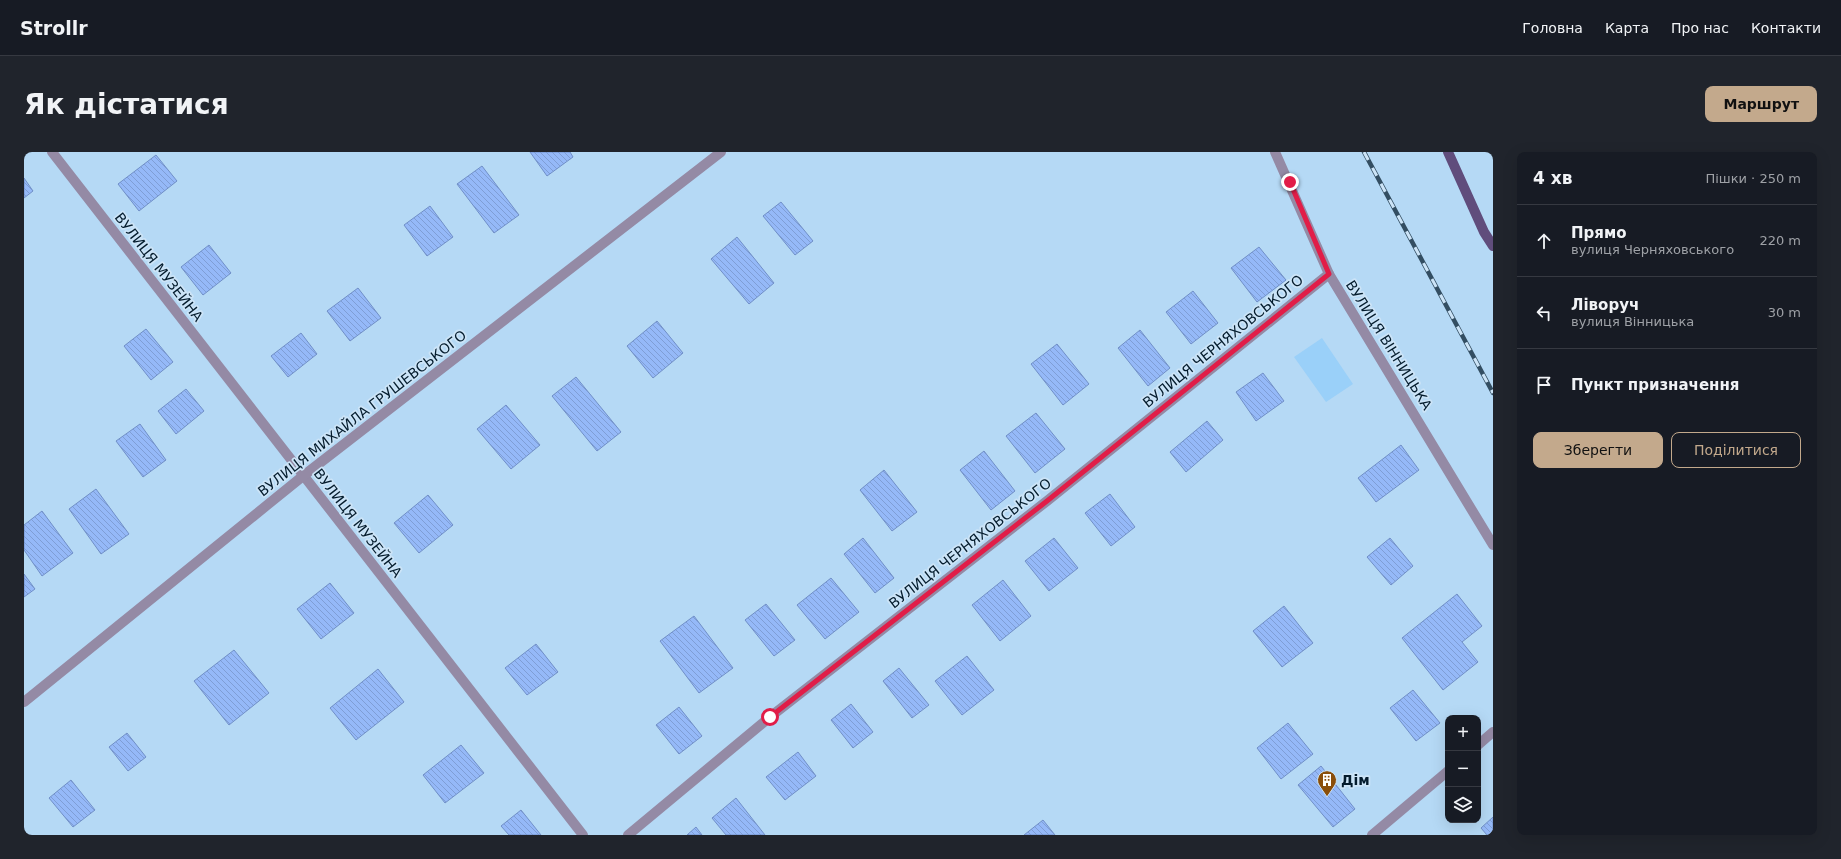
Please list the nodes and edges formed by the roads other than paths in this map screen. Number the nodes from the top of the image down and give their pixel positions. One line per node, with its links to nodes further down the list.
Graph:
1 (52, 152): 7 (street, ВУЛИЦЯ МУЗЕЙНА)
2 (721, 152): 7 (street, ВУЛИЦЯ МИХАЙЛА ГРУШЕВСЬКОГО)
3 (1275, 152): 6 (street, ВУЛИЦЯ ВІННИЦЬКА)
4 (1448, 152): 5 (main road)
5 (1493, 246)
6 (1329, 274): 8 (street, ВУЛИЦЯ ВІННИЦЬКА); 14 (street, ВУЛИЦЯ ЧЕРНЯХОВСЬКОГО)
7 (303, 476): 9 (street, ВУЛИЦЯ МИХАЙЛА ГРУШЕВСЬКОГО); 13 (street, ВУЛИЦЯ МУЗЕЙНА)
8 (1493, 545)
9 (24, 702)
10 (1493, 732): 11 (street)
11 (1481, 742)
12 (1445, 774): 15 (street)
13 (583, 835)
14 (628, 835)
15 (1372, 835)

